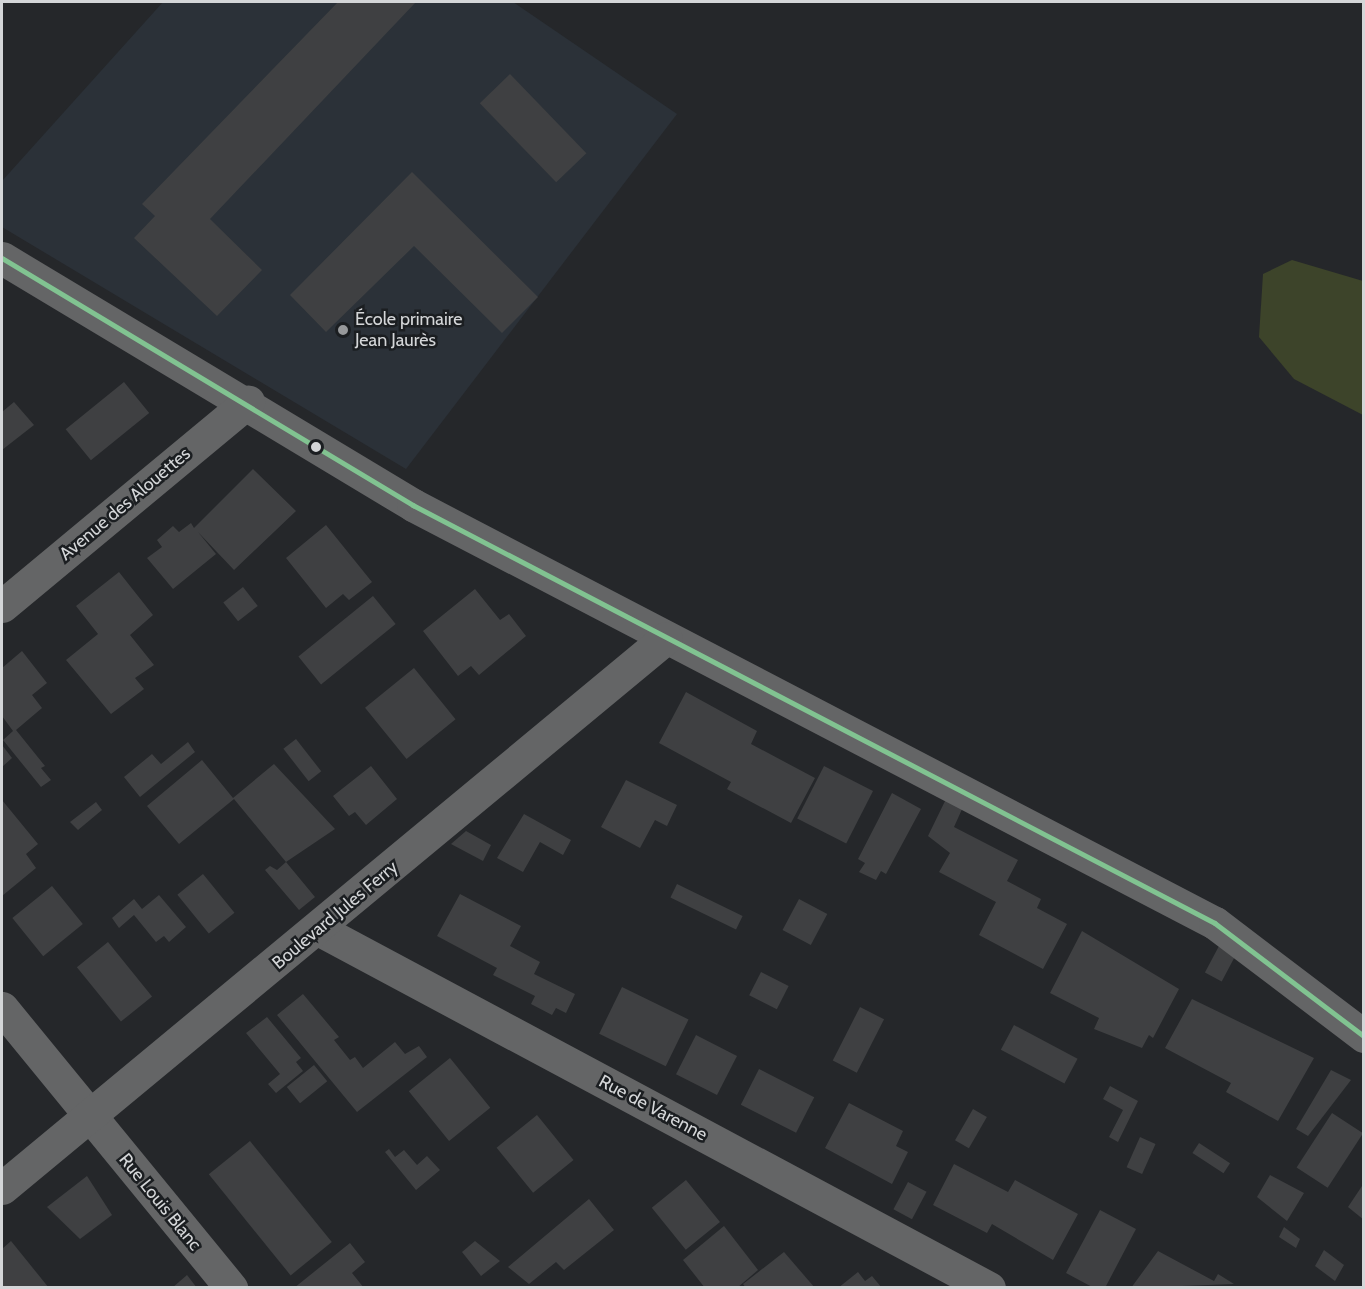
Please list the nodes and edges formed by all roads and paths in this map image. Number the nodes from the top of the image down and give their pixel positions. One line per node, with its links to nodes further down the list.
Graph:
1 (2, 258): 2 (street)
2 (248, 402): 3 (street, Avenue des Alouettes); 4 (street)
3 (2, 606)
4 (666, 638): 5 (street, Boulevard Jules Ferry); 7 (street)
5 (318, 929): 8 (street, Boulevard Jules Ferry); 11 (street, Rue de Varenne)
6 (2, 1008): 8 (street, Rue Louis Blanc)
7 (1364, 1036)
8 (90, 1116): 9 (street, Boulevard Jules Ferry); 10 (street, Rue Louis Blanc)
9 (2, 1188)
10 (231, 1287)
11 (989, 1287)

